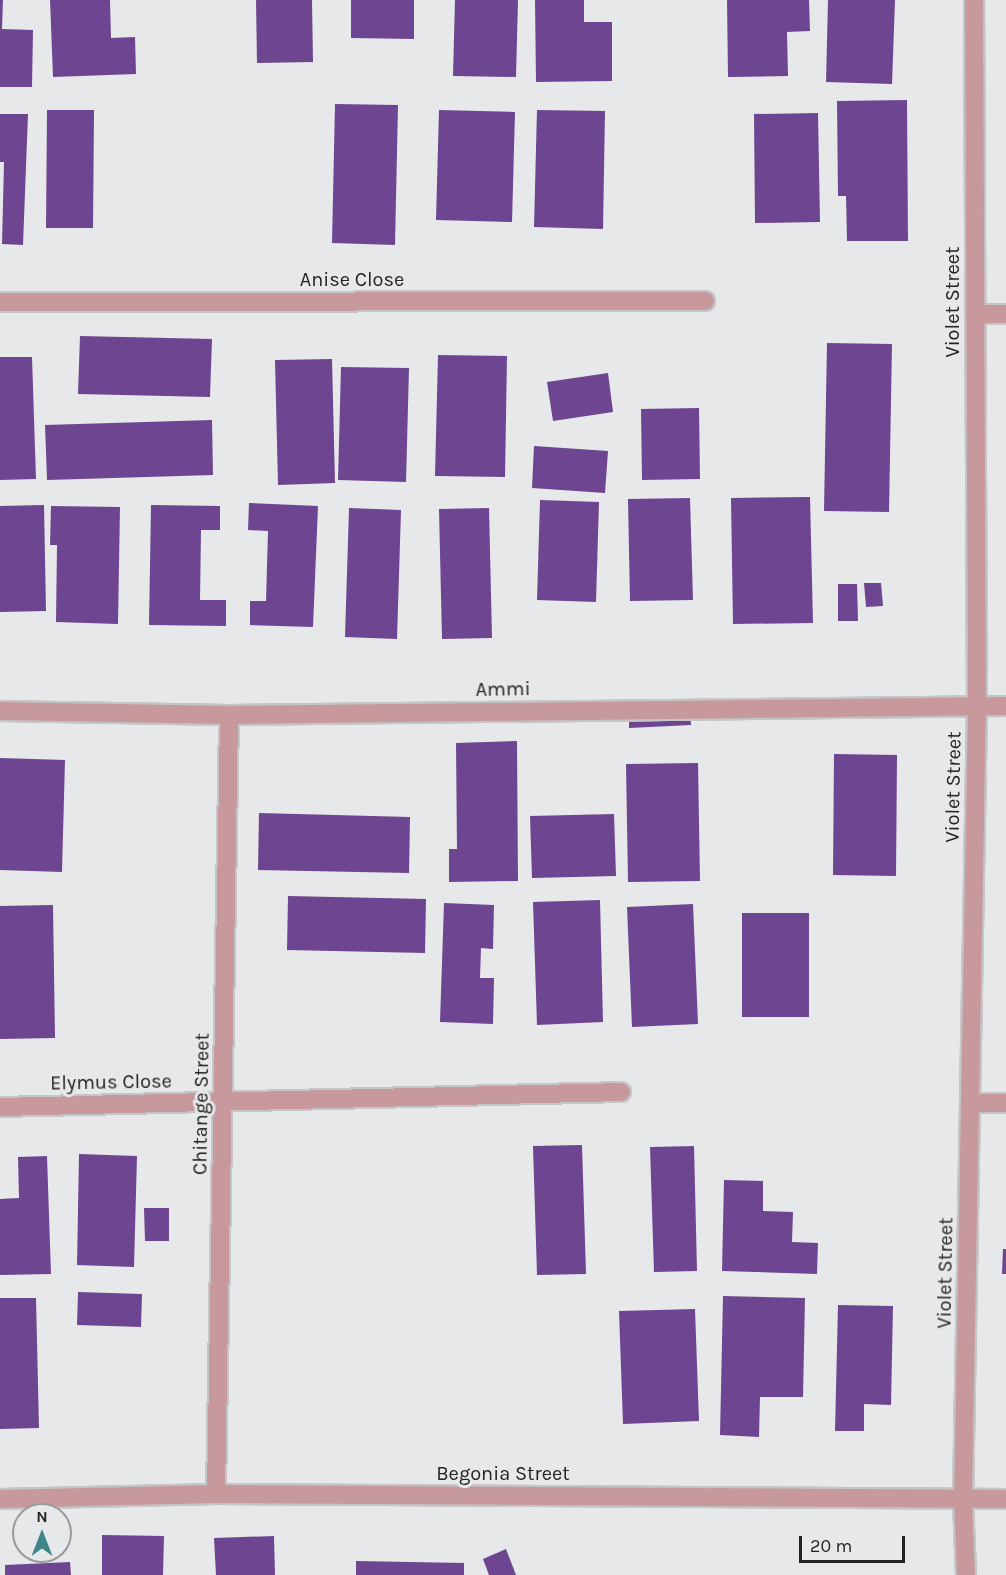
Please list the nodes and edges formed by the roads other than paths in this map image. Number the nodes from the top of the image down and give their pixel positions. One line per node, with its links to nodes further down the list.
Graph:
1 (974, 0): 4 (street, Violet Street)
2 (705, 301): 3 (street, Anise Close)
3 (0, 302)
4 (975, 314): 5 (street); 6 (street, Violet Street)
5 (1006, 314)
6 (976, 706): 7 (street, Ammi); 9 (street, Ammi); 12 (street, Violet Street)
7 (1006, 706)
8 (0, 711): 9 (street, Ammi)
9 (229, 715): 11 (street, Chitange Street)
10 (621, 1092): 11 (street, Elymus Close)
11 (224, 1102): 14 (street, Elymus Close); 15 (street, Chitange Street)
12 (971, 1103): 13 (street); 17 (street, Violet Street)
13 (1006, 1103)
14 (0, 1107)
15 (216, 1494): 16 (street, Begonia Street); 17 (street, Begonia Street)
16 (0, 1499)
17 (963, 1499): 18 (street, Begonia Street); 19 (street, Violet Street)
18 (1006, 1499)
19 (966, 1575)

